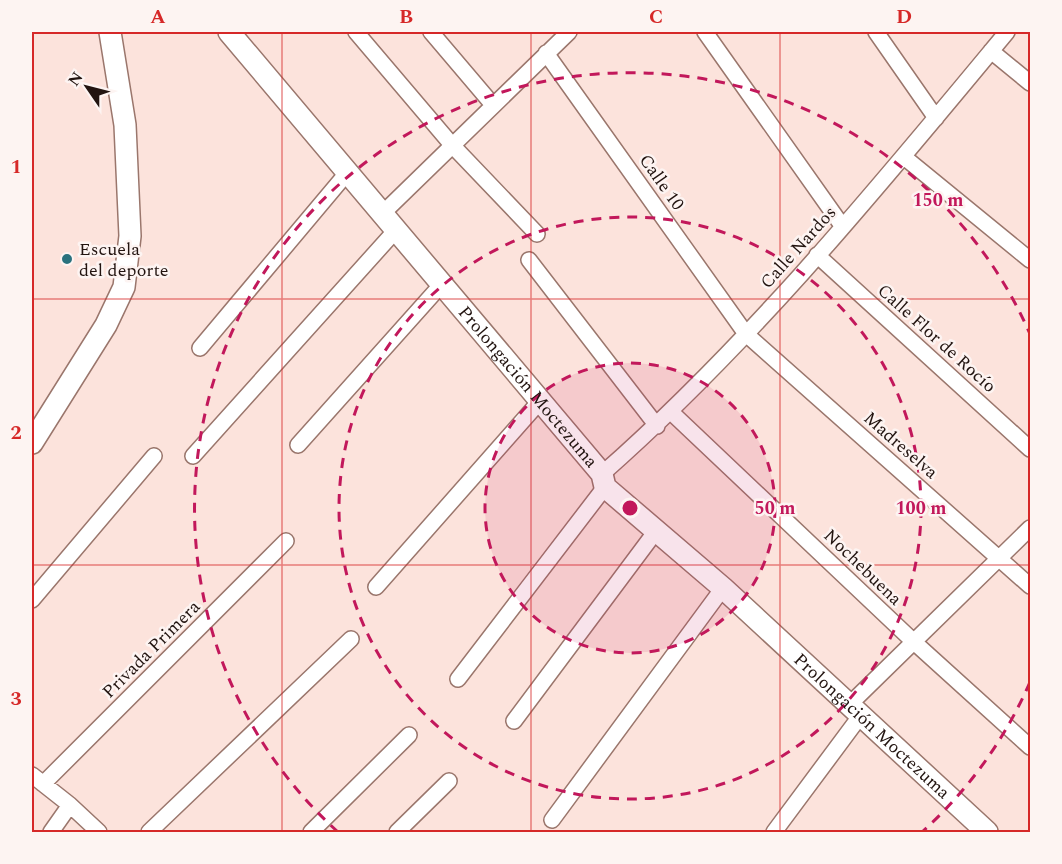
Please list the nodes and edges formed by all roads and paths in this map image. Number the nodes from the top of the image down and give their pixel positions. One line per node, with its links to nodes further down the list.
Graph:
1 (110, 32): 30 (main road)
2 (229, 32): 16 (main road, Prolongación Moctezuma)
3 (356, 32): 14 (street)
4 (431, 32): 12 (street)
5 (569, 32): 10 (street)
6 (705, 32): 18 (street)
7 (876, 32): 13 (street)
8 (1007, 32): 9 (street, Calle Nardos)
9 (991, 51): 11 (street); 13 (street, Calle Nardos)
10 (546, 53): 12 (street); 25 (street, Calle 10)
11 (1030, 83)
12 (493, 105): 14 (street)
13 (936, 118): 15 (street, Calle Nardos)
14 (452, 145): 17 (street); 20 (street)
15 (904, 157): 18 (street, Calle Nardos); 23 (street)
16 (347, 173): 17 (main road, Prolongación Moctezuma); 26 (street)
17 (382, 213): 19 (main road, Prolongación Moctezuma)
18 (843, 227): 21 (street, Calle Nardos)
19 (396, 230): 24 (main road, Prolongación Moctezuma); 34 (street)
20 (537, 234)
21 (817, 255): 25 (street, Calle Nardos); 32 (street, Calle Flor de Rocío)
22 (529, 260): 29 (street)
23 (1030, 260)
24 (442, 284): 27 (main road, Prolongación Moctezuma); 31 (street)
25 (746, 334): 28 (street, Calle Nardos); 39 (street, Madreselva)
26 (200, 348)
27 (541, 400): 35 (main road, Prolongación Moctezuma); 41 (street)
28 (671, 411): 29 (street, Calle Nardos); 45 (street, Nochebuena)
29 (657, 426): 35 (street, Calle Nardos)
30 (32, 443)
31 (298, 445)
32 (1030, 449)
33 (154, 456): 43 (street)
34 (193, 456)
35 (604, 481): 37 (main road, Prolongación Moctezuma); 46 (street, Calle Nardos)
36 (1030, 528): 39 (street)
37 (656, 531): 42 (main road, Prolongación Moctezuma); 48 (street)
38 (286, 541): 51 (street, Privada Primera)
39 (1000, 557): 40 (street, Madreselva); 45 (street)
40 (1030, 586)
41 (376, 587)
42 (723, 588): 47 (main road, Prolongación Moctezuma); 54 (street)
43 (32, 600)
44 (351, 639): 57 (street)
45 (914, 642): 47 (street); 50 (street, Nochebuena)
46 (458, 679)
47 (855, 710): 60 (street); 61 (main road, Prolongación Moctezuma)
48 (514, 721)
49 (409, 735): 58 (street)
50 (1030, 747)
51 (38, 780): 53 (street)
52 (448, 781): 59 (street)
53 (70, 805): 55 (street); 56 (street)
54 (552, 820)
55 (51, 832)
56 (99, 832)
57 (149, 832)
58 (311, 832)
59 (398, 832)
60 (774, 832)
61 (987, 832)

